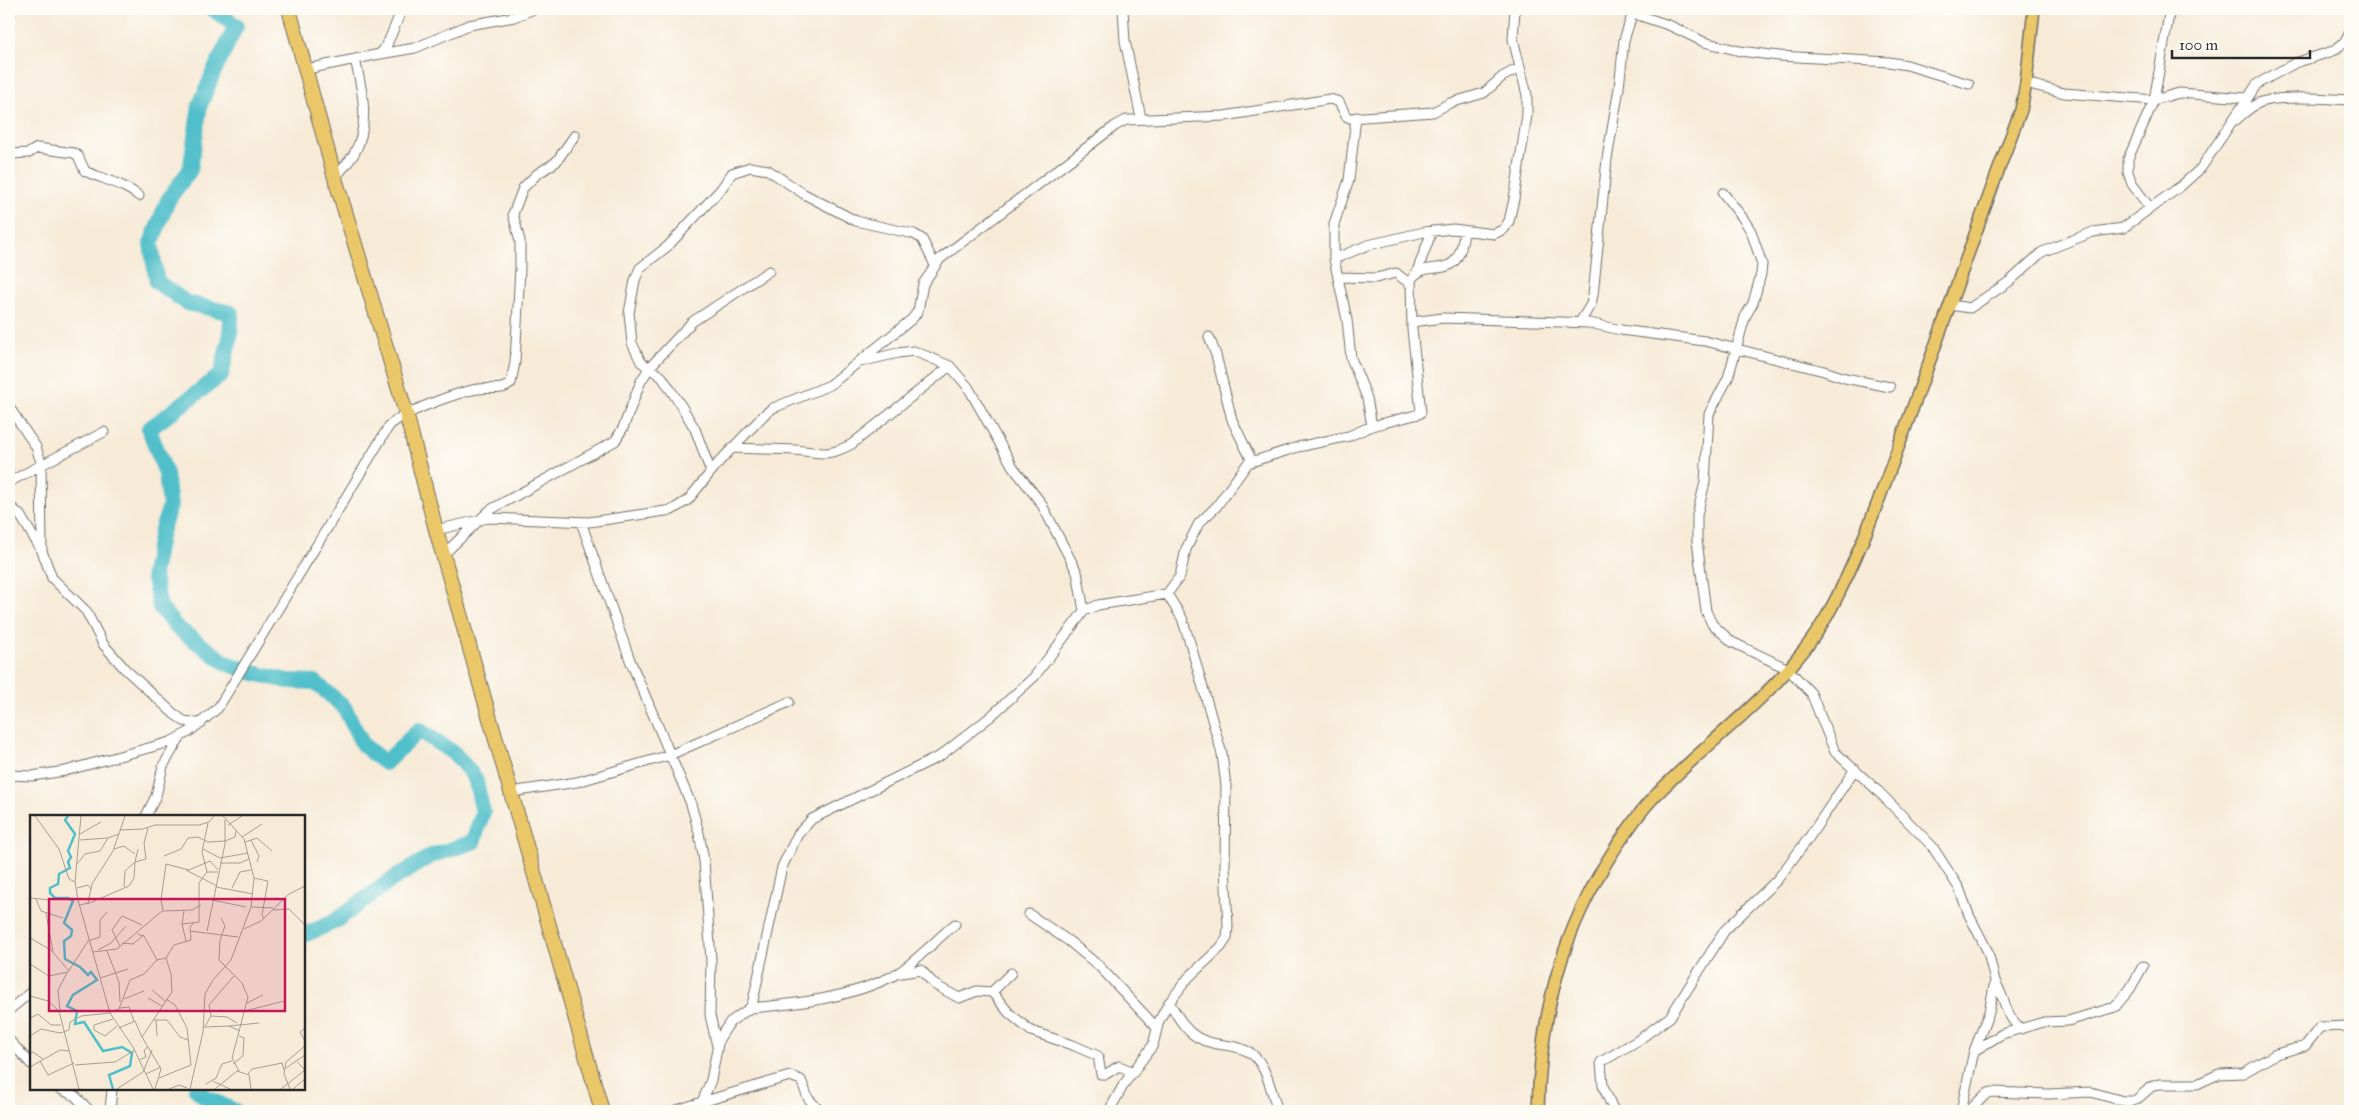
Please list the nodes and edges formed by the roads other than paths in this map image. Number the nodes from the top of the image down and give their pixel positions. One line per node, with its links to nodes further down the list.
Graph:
1 (289, 9): 13 (highway)
2 (402, 9): 10 (street)
3 (534, 9): 10 (street)
4 (1123, 9): 20 (street)
5 (1515, 9): 12 (street)
6 (2034, 9): 14 (main road)
7 (2170, 9): 17 (street)
8 (1633, 11): 15 (street); 38 (street)
9 (2350, 32): 16 (street)
10 (380, 54): 11 (street)
11 (355, 59): 13 (street); 24 (street)
12 (1519, 68): 19 (street); 29 (street)
13 (307, 69): 24 (highway)
14 (2026, 83): 17 (street); 36 (main road)
15 (1969, 84)
16 (2246, 98): 17 (street); 21 (street)
17 (2154, 100): 27 (street)
18 (2350, 100): 21 (street)
19 (1356, 117): 20 (street); 30 (street)
20 (1141, 118): 31 (street)
21 (2231, 124): 27 (street)
22 (575, 135): 46 (street)
23 (9, 154): 26 (street)
24 (335, 178): 46 (highway)
25 (1723, 193): 40 (street)
26 (140, 196)
27 (2150, 208): 36 (street)
28 (1432, 231): 29 (street); 30 (street); 33 (street)
29 (1464, 231): 33 (street)
30 (1334, 259): 34 (street)
31 (935, 265): 41 (street); 43 (street)
32 (769, 271): 43 (street)
33 (1416, 274): 35 (street)
34 (1338, 276): 35 (street); 47 (street)
35 (1410, 284): 37 (street)
36 (1950, 305): 62 (main road)
37 (1412, 322): 38 (street); 47 (street)
38 (1580, 322): 40 (street)
39 (1209, 337): 50 (street)
40 (1737, 350): 44 (street); 62 (street)
41 (856, 363): 42 (street); 49 (street)
42 (950, 366): 49 (street); 61 (street)
43 (650, 367): 52 (street); 55 (street)
44 (1890, 387)
45 (9, 408): 51 (street)
46 (406, 413): 57 (highway); 64 (street)
47 (1372, 426): 50 (street)
48 (104, 432): 51 (street)
49 (732, 448): 52 (street)
50 (1252, 461): 60 (street)
51 (41, 467): 53 (street); 58 (street)
52 (711, 472): 56 (street)
53 (9, 482)
54 (9, 505): 58 (street)
55 (479, 519): 56 (street); 57 (street); 59 (street)
56 (581, 522): 66 (street)
57 (436, 530): 59 (highway)
58 (42, 551): 64 (street)
59 (444, 554): 69 (highway)
60 (1167, 594): 61 (street); 79 (street)
61 (1084, 611): 80 (street)
62 (1788, 669): 67 (street); 100 (main road)
63 (788, 702): 66 (street)
64 (201, 724): 65 (street)
65 (179, 738): 68 (street); 70 (street)
66 (670, 755): 69 (street); 86 (street)
67 (1855, 769): 76 (street); 101 (street)
68 (9, 775)
69 (511, 792): 95 (highway)
70 (146, 815)
71 (1029, 914): 83 (street)
72 (955, 924): 75 (street)
73 (2143, 966): 84 (street)
74 (1011, 973): 77 (street)
75 (895, 974): 77 (street); 80 (street)
76 (1995, 981): 84 (street); 87 (street)
77 (992, 992): 89 (street)
78 (30, 993): 81 (street)
79 (1170, 1002): 83 (street); 99 (street)
80 (750, 1008): 86 (street)
81 (9, 1010)
82 (2350, 1026): 103 (street)
83 (1157, 1028): 89 (street)
84 (2021, 1029): 87 (street)
85 (9, 1040): 88 (street)
86 (717, 1046): 92 (street)
87 (1974, 1051): 102 (street)
88 (30, 1063)
89 (1134, 1072): 98 (street)
90 (62, 1090): 93 (street)
91 (112, 1090): 94 (street)
92 (702, 1102): 96 (street); 97 (street)
93 (90, 1111)
94 (110, 1111)
95 (602, 1111)
96 (674, 1111)
97 (820, 1111)
98 (1109, 1111)
99 (1278, 1111)
100 (1538, 1111)
101 (1614, 1111)
102 (1961, 1111)
103 (1969, 1111)

